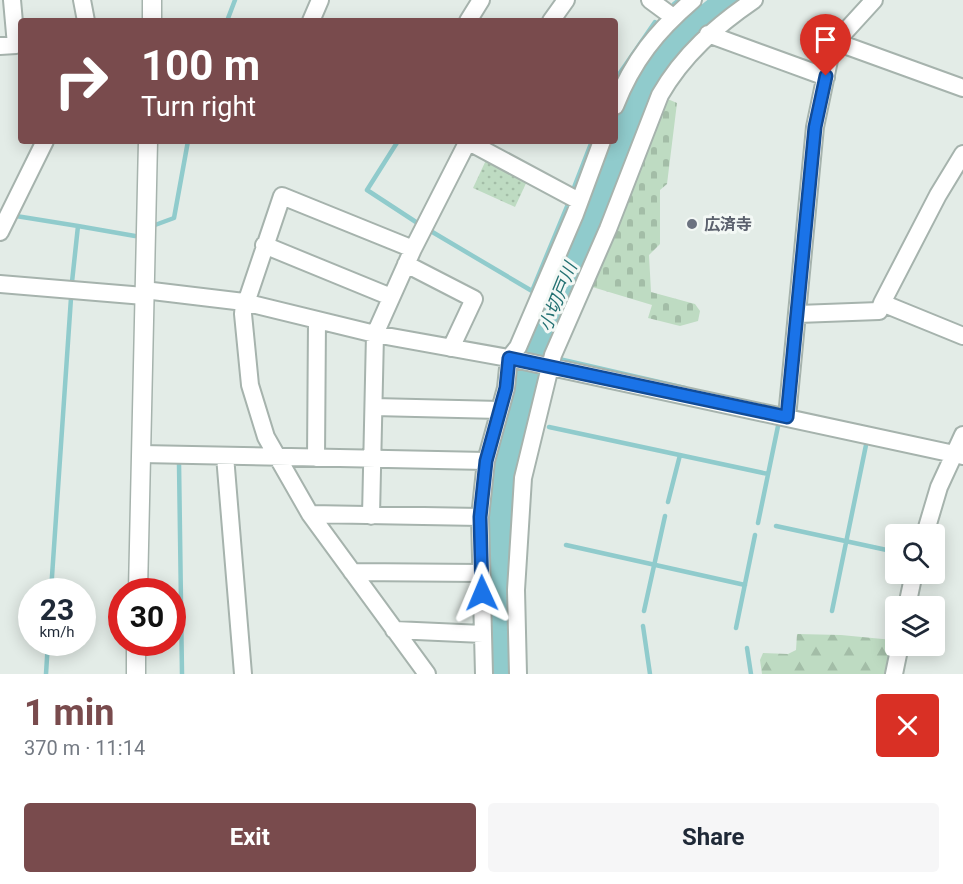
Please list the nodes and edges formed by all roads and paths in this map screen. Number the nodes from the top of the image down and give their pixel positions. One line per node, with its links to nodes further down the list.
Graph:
1 (12, 0): 19 (street)
2 (81, 0): 12 (street)
3 (152, 0): 13 (street)
4 (320, 0): 14 (street)
5 (481, 0): 15 (street)
6 (566, 0): 16 (street)
7 (650, 0): 11 (street)
8 (693, 0): 11 (street)
9 (754, 0): 17 (street)
10 (874, 0): 18 (street)
11 (673, 17): 22 (street)
12 (85, 18)
13 (152, 18)
14 (311, 18)
15 (470, 18)
16 (553, 18)
17 (708, 34): 20 (street); 44 (street)
18 (836, 42): 20 (street); 21 (street)
19 (0, 46)
20 (826, 76): 38 (street)
21 (963, 88)
22 (618, 99)
23 (44, 144): 30 (street)
24 (148, 144): 34 (street)
25 (466, 144): 32 (street)
26 (474, 144): 29 (street)
27 (601, 144): 29 (street)
28 (963, 154): 37 (street)
29 (579, 201): 43 (street)
30 (0, 232)
31 (264, 245): 32 (street); 35 (street); 36 (street)
32 (409, 257): 35 (street); 42 (street)
33 (0, 284): 34 (street)
34 (144, 293): 36 (street); 49 (street)
35 (391, 297): 40 (street)
36 (245, 302): 39 (street); 52 (street)
37 (882, 303): 38 (street); 41 (street)
38 (798, 314): 47 (street)
39 (317, 321): 40 (street); 53 (street)
40 (375, 334): 42 (street); 45 (street)
41 (963, 336)
42 (451, 348): 43 (street)
43 (512, 359): 44 (street); 46 (street)
44 (547, 367): 47 (street); 71 (street)
45 (374, 407): 46 (street); 54 (street)
46 (500, 410): 55 (street)
47 (787, 417): 50 (street)
48 (963, 435): 50 (street)
49 (141, 454): 51 (street); 62 (street)
50 (959, 455): 59 (street)
51 (225, 456): 52 (street); 68 (street)
52 (280, 458): 53 (street); 56 (street)
53 (316, 458): 54 (street)
54 (372, 459): 55 (street); 57 (street)
55 (486, 461): 58 (street)
56 (310, 514): 57 (street); 60 (street)
57 (371, 516): 58 (street)
58 (480, 517): 61 (street)
59 (928, 524)
60 (352, 572): 61 (street); 63 (street)
61 (482, 573): 64 (street)
62 (138, 578)
63 (394, 630): 64 (street); 69 (street)
64 (483, 634): 70 (street)
65 (136, 656): 67 (street)
66 (898, 656): 72 (street)
67 (136, 674)
68 (243, 674)
69 (427, 674)
70 (484, 674)
71 (518, 674)
72 (894, 674)

